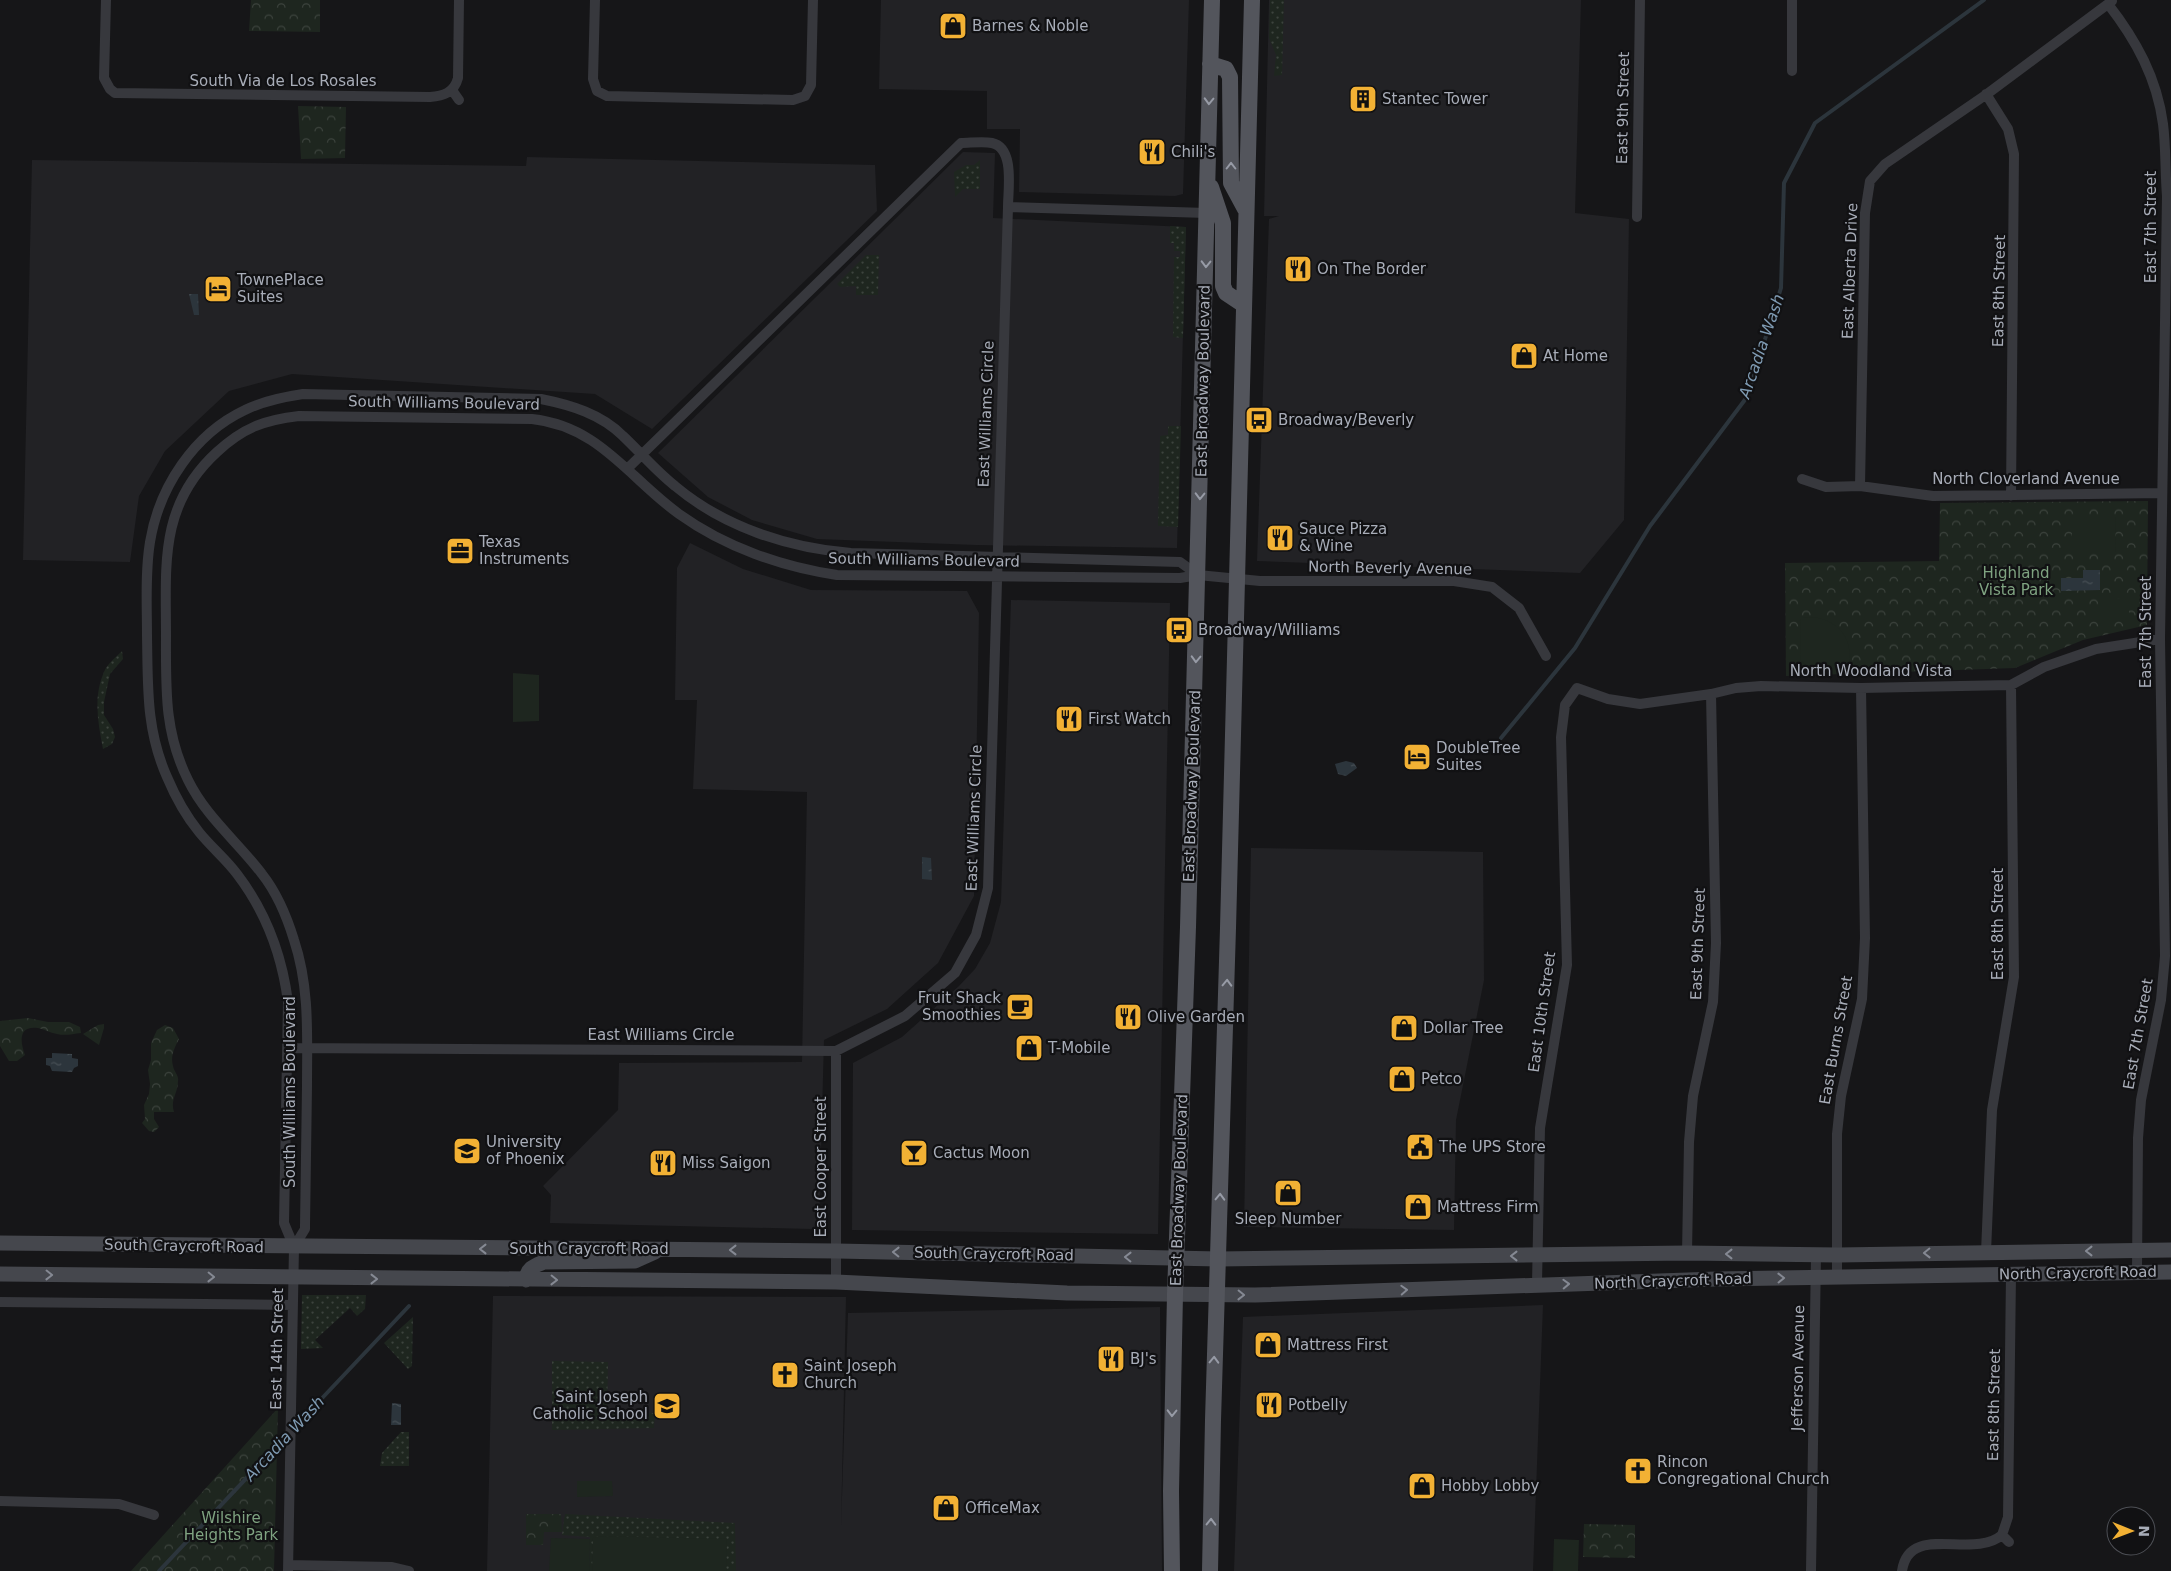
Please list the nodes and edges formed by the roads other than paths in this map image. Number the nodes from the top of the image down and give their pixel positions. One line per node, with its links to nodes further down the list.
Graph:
1 (106, 0): 12 (street, South Via de Los Rosales)
2 (459, 0): 12 (street)
3 (595, 0): 4 (street)
4 (813, 0)
5 (1212, 0): 10 (main road, East Broadway Boulevard)
6 (1252, 0): 17 (main road)
7 (1640, 0): 19 (street, East 9th Street)
8 (1792, 0): 11 (street)
9 (2110, 2): 13 (street, East Alberta Drive); 21 (street, East 7th Street)
10 (1210, 64): 15 (main road, East Broadway Boulevard, one-way to 15); 17 (main road, one-way to 10)
11 (1792, 71)
12 (452, 90): 14 (street)
13 (1986, 94): 25 (street, East Alberta Drive); 27 (street, East 8th Street)
14 (459, 100)
15 (1207, 178): 18 (main road, East Broadway Boulevard); 20 (main road)
16 (1008, 207): 18 (street); 22 (street, East Williams Circle); 28 (street, East Williams Circle)
17 (1246, 211): 20 (main road)
18 (1207, 213): 29 (main road, East Broadway Boulevard, one-way to 29)
19 (1637, 217)
20 (1244, 305): 31 (main road)
21 (2168, 356): 26 (street, East 7th Street)
22 (640, 454): 23 (street, East Williams Circle); 28 (street, South Williams Boulevard); 39 (street, South Williams Boulevard)
23 (627, 468): 30 (street, South Williams Boulevard); 40 (street, South Williams Boulevard)
24 (1802, 479): 25 (street, North Cloverland Avenue)
25 (1860, 486): 27 (street, North Cloverland Avenue)
26 (2162, 493): 27 (street, North Cloverland Avenue); 32 (street, East 7th Street)
27 (2011, 496)
28 (997, 557): 29 (street, South Williams Boulevard); 30 (street, East Williams Circle)
29 (1198, 575): 30 (street, South Williams Boulevard); 31 (street, North Beverly Avenue); 53 (main road, East Broadway Boulevard, one-way to 53)
30 (996, 576): 41 (street, East Williams Circle)
31 (1238, 579): 33 (street, North Beverly Avenue); 54 (main road, one-way to 31)
32 (2160, 640): 34 (street, North Woodland Vista); 38 (street, East 7th Street)
33 (1546, 656)
34 (2011, 685): 36 (street, North Woodland Vista); 48 (street, East 8th Street)
35 (1577, 688): 37 (street, North Woodland Vista); 52 (street, East 10th Street)
36 (1861, 688): 37 (street, North Woodland Vista); 51 (street, East Burns Street)
37 (1711, 694): 49 (street, East 9th Street)
38 (2168, 857): 45 (street, East 7th Street)
39 (288, 1048): 40 (street, East Williams Circle); 43 (street, South Williams Boulevard)
40 (307, 1048): 41 (street, East Williams Circle); 43 (street, South Williams Boulevard)
41 (836, 1051): 47 (street, East Cooper Street)
42 (0, 1243): 43 (main road, South Craycroft Road)
43 (294, 1247): 44 (main road, South Craycroft Road, one-way to 43); 60 (street, East 14th Street)
44 (661, 1250): 47 (main road, South Craycroft Road, one-way to 44); 62 (main road)
45 (2138, 1250): 46 (main road, North Craycroft Road); 48 (main road, North Craycroft Road, one-way to 48); 55 (street, East 7th Street)
46 (2171, 1250)
47 (837, 1251): 53 (main road, South Craycroft Road, one-way to 47); 63 (street, East Cooper Street)
48 (1986, 1252): 51 (main road, North Craycroft Road, one-way to 51)
49 (1687, 1253): 50 (main road, North Craycroft Road, one-way to 49); 52 (main road, North Craycroft Road)
50 (1816, 1255): 51 (main road, North Craycroft Road); 59 (street, Jefferson Avenue)
51 (1838, 1255): 61 (street, East Burns Street)
52 (1537, 1256): 54 (main road, North Craycroft Road, one-way to 54); 64 (street, East 10th Street)
53 (1177, 1258): 54 (main road, North Craycroft Road); 65 (main road, East Broadway Boulevard)
54 (1219, 1259): 66 (main road)
55 (2137, 1272): 56 (main road, North Craycroft Road); 58 (main road, North Craycroft Road)
56 (2171, 1272)
57 (0, 1274): 60 (main road, South Craycroft Road, one-way to 60)
58 (2011, 1274): 61 (main road, North Craycroft Road); 76 (street, East 8th Street)
59 (1814, 1277): 61 (main road, North Craycroft Road); 64 (main road, North Craycroft Road, one-way to 59); 75 (street, Jefferson Avenue)
60 (294, 1278): 62 (main road, South Craycroft Road, one-way to 62); 68 (street, East 14th Street)
61 (1838, 1278)
62 (526, 1280): 63 (main road, South Craycroft Road, one-way to 63)
63 (836, 1282): 65 (main road, South Craycroft Road)
64 (1537, 1284): 66 (main road, North Craycroft Road, one-way to 64)
65 (1175, 1294): 66 (main road, North Craycroft Road); 73 (main road, East Broadway Boulevard, one-way to 73)
66 (1216, 1294): 74 (main road, one-way to 66)
67 (0, 1302): 68 (street)
68 (293, 1305): 71 (street, East 14th Street)
69 (0, 1501): 70 (street)
70 (154, 1515)
71 (288, 1568): 72 (street)
72 (410, 1571)
73 (1172, 1571)
74 (1210, 1571)
75 (1811, 1571)
76 (1902, 1571)

